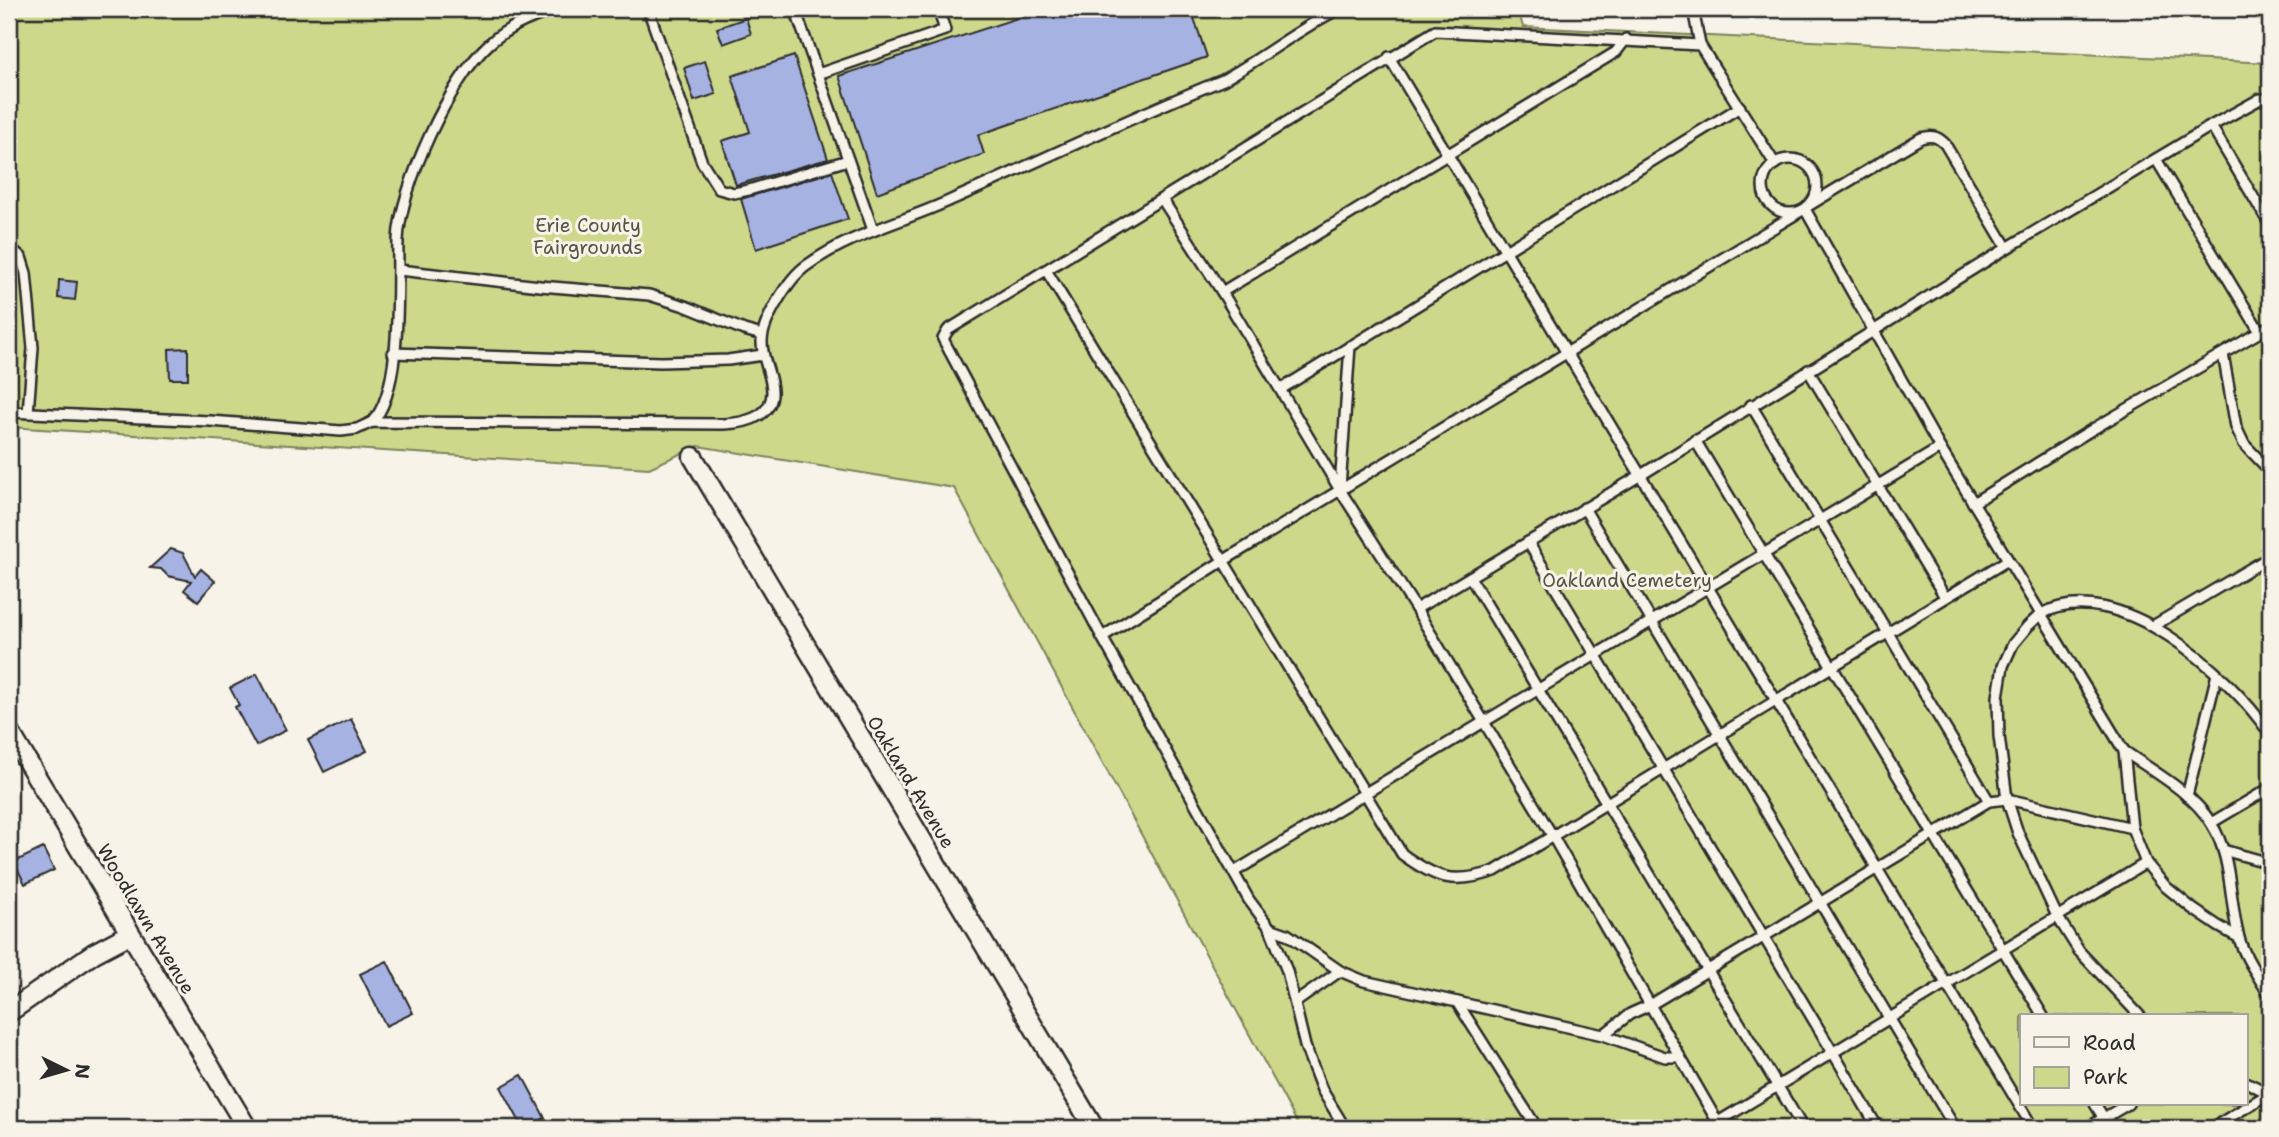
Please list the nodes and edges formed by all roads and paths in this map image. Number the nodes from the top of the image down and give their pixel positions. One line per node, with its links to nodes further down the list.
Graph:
1 (559, 9): 25 (lane)
2 (649, 9): 16 (lane)
3 (795, 9): 10 (lane)
4 (938, 9): 10 (lane)
5 (1339, 9): 21 (lane)
6 (1693, 9): 8 (lane)
7 (1626, 39): 8 (lane); 9 (lane); 14 (lane)
8 (1700, 45): 12 (lane)
9 (1390, 57): 14 (lane); 18 (lane)
10 (818, 74): 16 (lane)
11 (2270, 99): 13 (lane)
12 (1741, 107): 17 (lane); 24 (lane)
13 (2211, 126): 15 (lane); 20 (lane)
14 (1449, 154): 24 (lane); 27 (lane)
15 (2156, 159): 23 (lane); 30 (lane)
16 (848, 160): 21 (lane)
17 (1775, 164): 19 (lane); 19 (lane)
18 (1162, 200): 26 (lane); 27 (lane)
19 (1805, 209): 23 (lane); 29 (lane); 34 (lane)
20 (2270, 225)
21 (873, 230): 31 (lane)
22 (9, 247): 41 (lane)
23 (2007, 248): 29 (lane)
24 (1506, 251): 32 (lane); 34 (lane)
25 (399, 270): 31 (lane); 33 (lane)
26 (1046, 270): 57 (lane); 66 (lane)
27 (1222, 292): 38 (lane)
28 (2270, 326): 30 (lane)
29 (1875, 331): 37 (lane); 44 (lane)
30 (2260, 332): 35 (lane)
31 (762, 335): 36 (lane)
32 (1350, 346): 38 (lane); 49 (lane)
33 (393, 352): 36 (lane); 42 (lane)
34 (1568, 352): 47 (lane); 49 (lane)
35 (2223, 354): 46 (lane); 50 (lane)
36 (763, 355): 42 (lane)
37 (1808, 370): 39 (lane); 48 (lane)
38 (1281, 389): 49 (lane)
39 (1751, 405): 43 (lane); 52 (lane)
40 (9, 412): 41 (lane)
41 (29, 413): 42 (lane)
42 (372, 422)
43 (1695, 440): 47 (lane); 54 (lane)
44 (1940, 448): 48 (lane); 50 (lane)
45 (693, 457): 122 (street, Oakland Avenue)
46 (2270, 471)
47 (1641, 475): 51 (lane); 59 (lane)
48 (1878, 485): 52 (lane); 60 (lane)
49 (1340, 490): 57 (lane); 61 (lane)
50 (1973, 503): 56 (lane)
51 (1584, 508): 53 (lane); 63 (lane)
52 (1820, 519): 54 (lane); 65 (lane)
53 (1528, 542): 58 (lane); 67 (lane)
54 (1763, 553): 59 (lane); 68 (lane)
55 (2270, 557): 64 (lane)
56 (2008, 560): 60 (lane); 62 (lane)
57 (1223, 561): 66 (lane); 79 (lane)
58 (1470, 577): 61 (lane); 70 (lane)
59 (1707, 586): 63 (lane); 71 (lane)
60 (1945, 597): 65 (lane)
61 (1416, 609): 72 (lane)
62 (2041, 614): 64 (lane); 76 (lane); 81 (lane)
63 (1651, 622): 67 (lane); 74 (lane)
64 (2154, 626): 69 (lane)
65 (1889, 632): 68 (lane); 83 (lane)
66 (1102, 637): 92 (lane)
67 (1595, 655): 70 (lane); 77 (lane)
68 (1832, 667): 71 (lane); 87 (lane)
69 (2217, 674): 73 (lane); 80 (lane)
70 (1538, 689): 72 (lane); 82 (lane)
71 (1776, 700): 74 (lane); 91 (lane)
72 (1483, 721): 79 (lane); 86 (lane)
73 (2270, 734)
74 (1718, 735): 77 (lane); 93 (lane)
75 (10, 738): 96 (street, Woodlawn Avenue)
76 (2124, 751): 80 (lane); 85 (lane)
77 (1661, 768): 82 (lane); 97 (lane)
78 (2270, 788): 84 (lane)
79 (1363, 794): 86 (lane); 92 (lane)
80 (2187, 796): 84 (lane)
81 (2007, 799): 83 (lane); 85 (lane); 94 (lane)
82 (1607, 801): 86 (lane); 100 (lane)
83 (1989, 801): 87 (lane)
84 (2211, 823): 88 (lane)
85 (2132, 828): 89 (lane)
86 (1552, 835): 106 (lane)
87 (1933, 835): 91 (lane); 99 (lane)
88 (2223, 850): 90 (lane); 98 (lane)
89 (2146, 863): 94 (lane); 98 (lane)
90 (2270, 863)
91 (1877, 870): 93 (lane); 102 (lane)
92 (1234, 872): 95 (lane)
93 (1819, 904): 97 (lane); 110 (lane)
94 (2057, 916): 99 (lane); 109 (lane)
95 (1270, 928): 101 (lane); 104 (lane)
96 (131, 934): 107 (street); 121 (street, Woodlawn Avenue)
97 (1763, 937): 100 (lane); 112 (lane)
98 (2238, 937): 103 (lane)
99 (2002, 949): 102 (lane); 108 (lane)
100 (1709, 970): 106 (lane); 115 (lane)
101 (1340, 971): 104 (lane); 105 (lane)
102 (1946, 983): 110 (lane); 128 (lane)
103 (2270, 996)
104 (1296, 1002): 123 (lane)
105 (1457, 1002): 111 (lane); 124 (lane)
106 (1650, 1005): 111 (lane); 113 (lane)
107 (9, 1012)
108 (2042, 1014)
109 (2138, 1014)
110 (1889, 1019): 112 (lane); 127 (lane)
111 (1603, 1035): 113 (lane)
112 (1833, 1051): 115 (lane); 126 (lane)
113 (1680, 1057): 120 (lane)
114 (2248, 1083): 116 (lane)
115 (1777, 1085): 120 (lane); 125 (lane)
116 (2270, 1093): 131 (lane)
117 (2096, 1106): 119 (lane)
118 (2125, 1106): 119 (lane)
119 (2104, 1118): 129 (lane); 130 (lane)
120 (1719, 1125)
121 (247, 1128)
122 (1094, 1128)
123 (1345, 1128)
124 (1537, 1128)
125 (1803, 1128)
126 (1878, 1128)
127 (1955, 1128)
128 (2033, 1128)
129 (2087, 1128)
130 (2110, 1128)
131 (2212, 1128)

